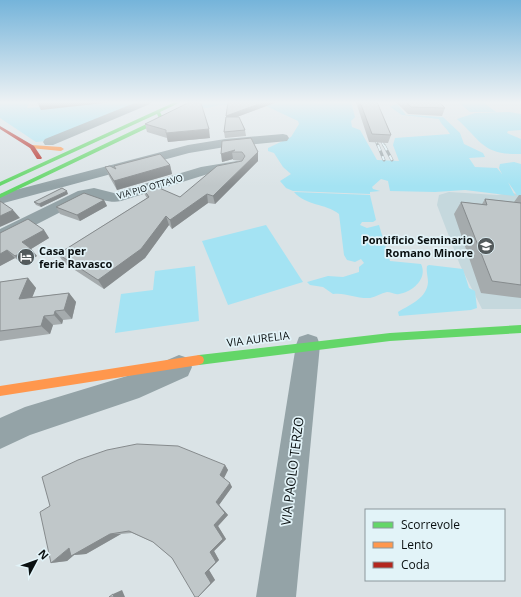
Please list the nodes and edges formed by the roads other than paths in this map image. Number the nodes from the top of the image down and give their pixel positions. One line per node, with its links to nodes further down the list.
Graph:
1 (5, 130): 10 (street)
2 (78, 130): 8 (street)
3 (103, 130): 11 (street)
4 (118, 130): 7 (street)
5 (139, 130): 9 (street)
6 (282, 138): 17 (street)
7 (96, 140): 9 (street); 15 (street)
8 (49, 142)
9 (108, 144): 16 (street)
10 (32, 147): 11 (street); 12 (street)
11 (61, 149): 12 (street)
12 (39, 158): 14 (street)
13 (237, 165): 18 (street, VIA PIO OTTAVO)
14 (0, 175)
15 (0, 184)
16 (0, 196)
17 (0, 200)
18 (0, 236)
19 (521, 329): 20 (street, VIA AURELIA)
20 (308, 345): 21 (street, VIA AURELIA); 24 (street, VIA PAOLO TERZO)
21 (192, 360): 22 (street, VIA AURELIA); 23 (street)
22 (0, 391)
23 (0, 434)
24 (276, 597)

